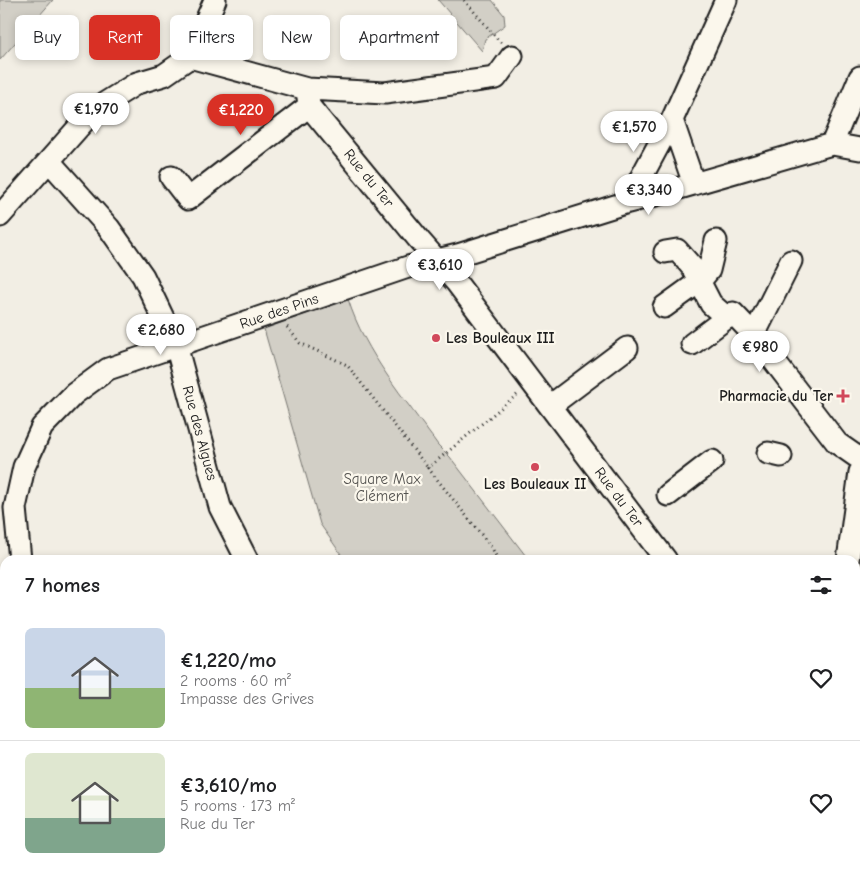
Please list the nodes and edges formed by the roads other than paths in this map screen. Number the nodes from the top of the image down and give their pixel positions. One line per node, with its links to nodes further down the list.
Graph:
1 (215, 0): 3 (street)
2 (726, 0): 9 (street)
3 (208, 15)
4 (512, 56): 8 (street)
5 (186, 60): 12 (street)
6 (199, 60): 8 (street)
7 (860, 77): 10 (street)
8 (308, 97): 13 (street); 19 (street, Rue du Ter)
9 (672, 120): 14 (street); 15 (street)
10 (832, 144): 11 (street); 14 (street, Rue des Pins)
11 (860, 149)
12 (49, 161): 16 (street); 26 (street, Rue des Algues)
13 (171, 177)
14 (694, 184): 15 (street, Rue des Pins)
15 (628, 202): 19 (street, Rue des Pins)
16 (0, 216)
17 (716, 240): 21 (street)
18 (665, 252): 21 (street)
19 (437, 259): 26 (street, Rue des Pins); 28 (street, Rue du Ter)
20 (791, 261): 24 (street)
21 (700, 281): 22 (street); 23 (street)
22 (664, 307)
23 (727, 318): 24 (street); 25 (street)
24 (754, 335): 29 (street)
25 (692, 344)
26 (176, 345): 33 (street, Rue des Pins); 34 (street, Rue des Algues)
27 (627, 348): 28 (street)
28 (550, 406): 35 (street, Rue du Ter)
29 (860, 459)
30 (712, 460): 32 (street)
31 (860, 472): 36 (street)
32 (668, 495)
33 (20, 555)
34 (244, 555)
35 (662, 555)
36 (849, 555)

